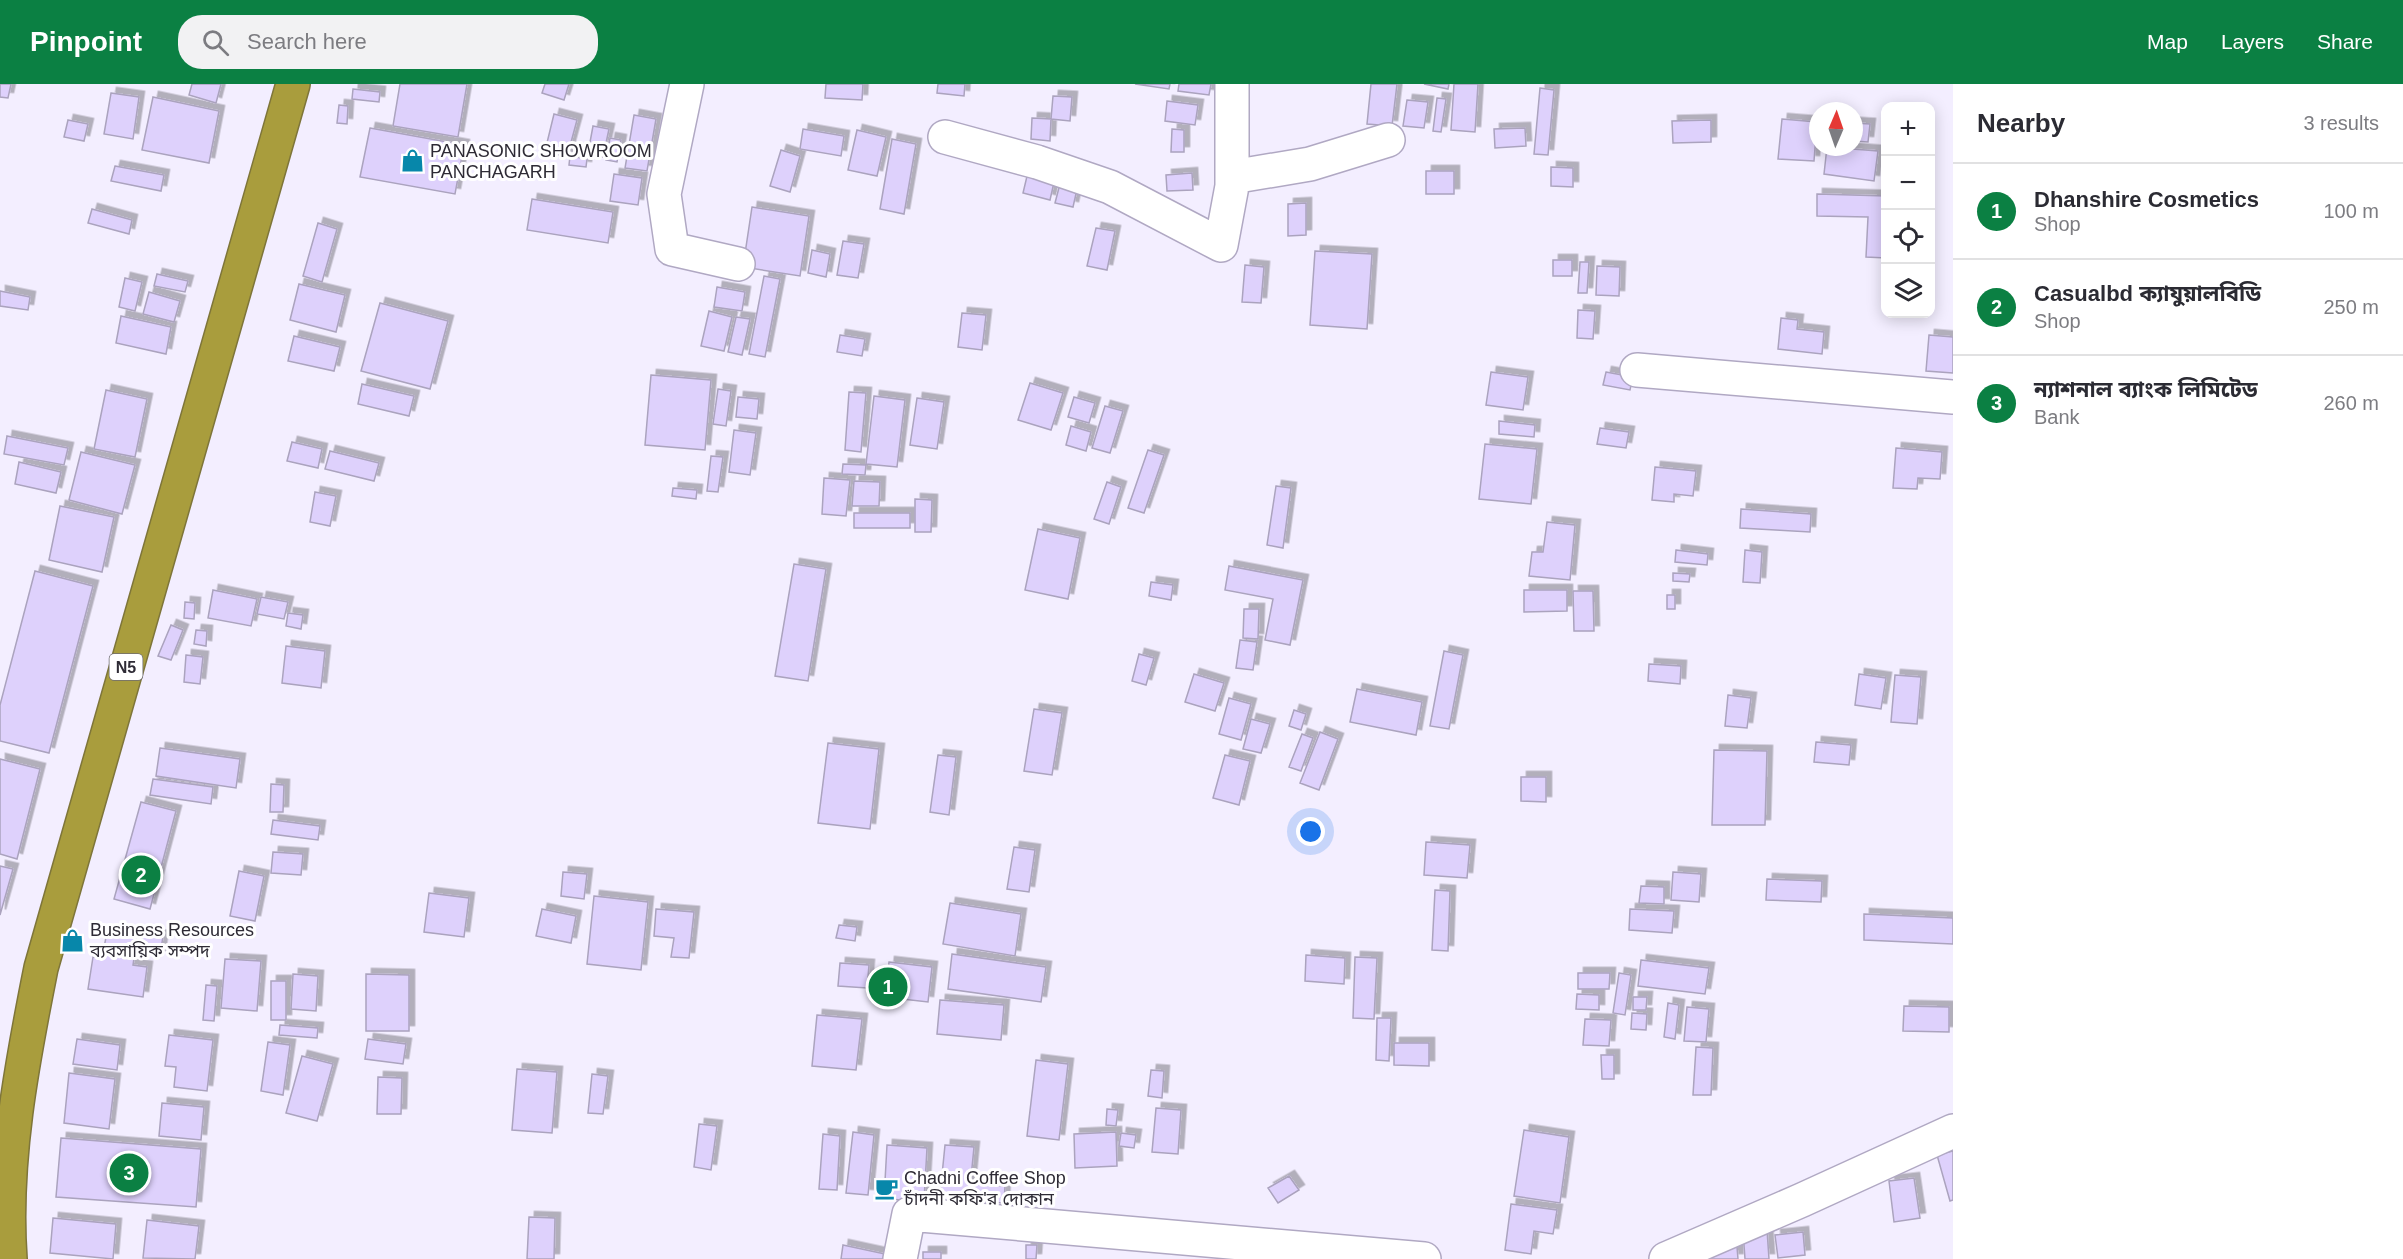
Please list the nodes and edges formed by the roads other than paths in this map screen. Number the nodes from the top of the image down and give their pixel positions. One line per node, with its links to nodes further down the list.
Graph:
1 (293, 84): 11 (highway, N5)
2 (687, 84): 7 (street)
3 (1232, 84): 6 (street)
4 (945, 137): 6 (street)
5 (1388, 140): 6 (street)
6 (1232, 177)
7 (738, 264)
8 (1637, 370): 9 (street)
9 (1953, 397)
10 (1953, 1131): 14 (street)
11 (10, 1259)
12 (900, 1259): 13 (street)
13 (1424, 1259)
14 (1666, 1259)

